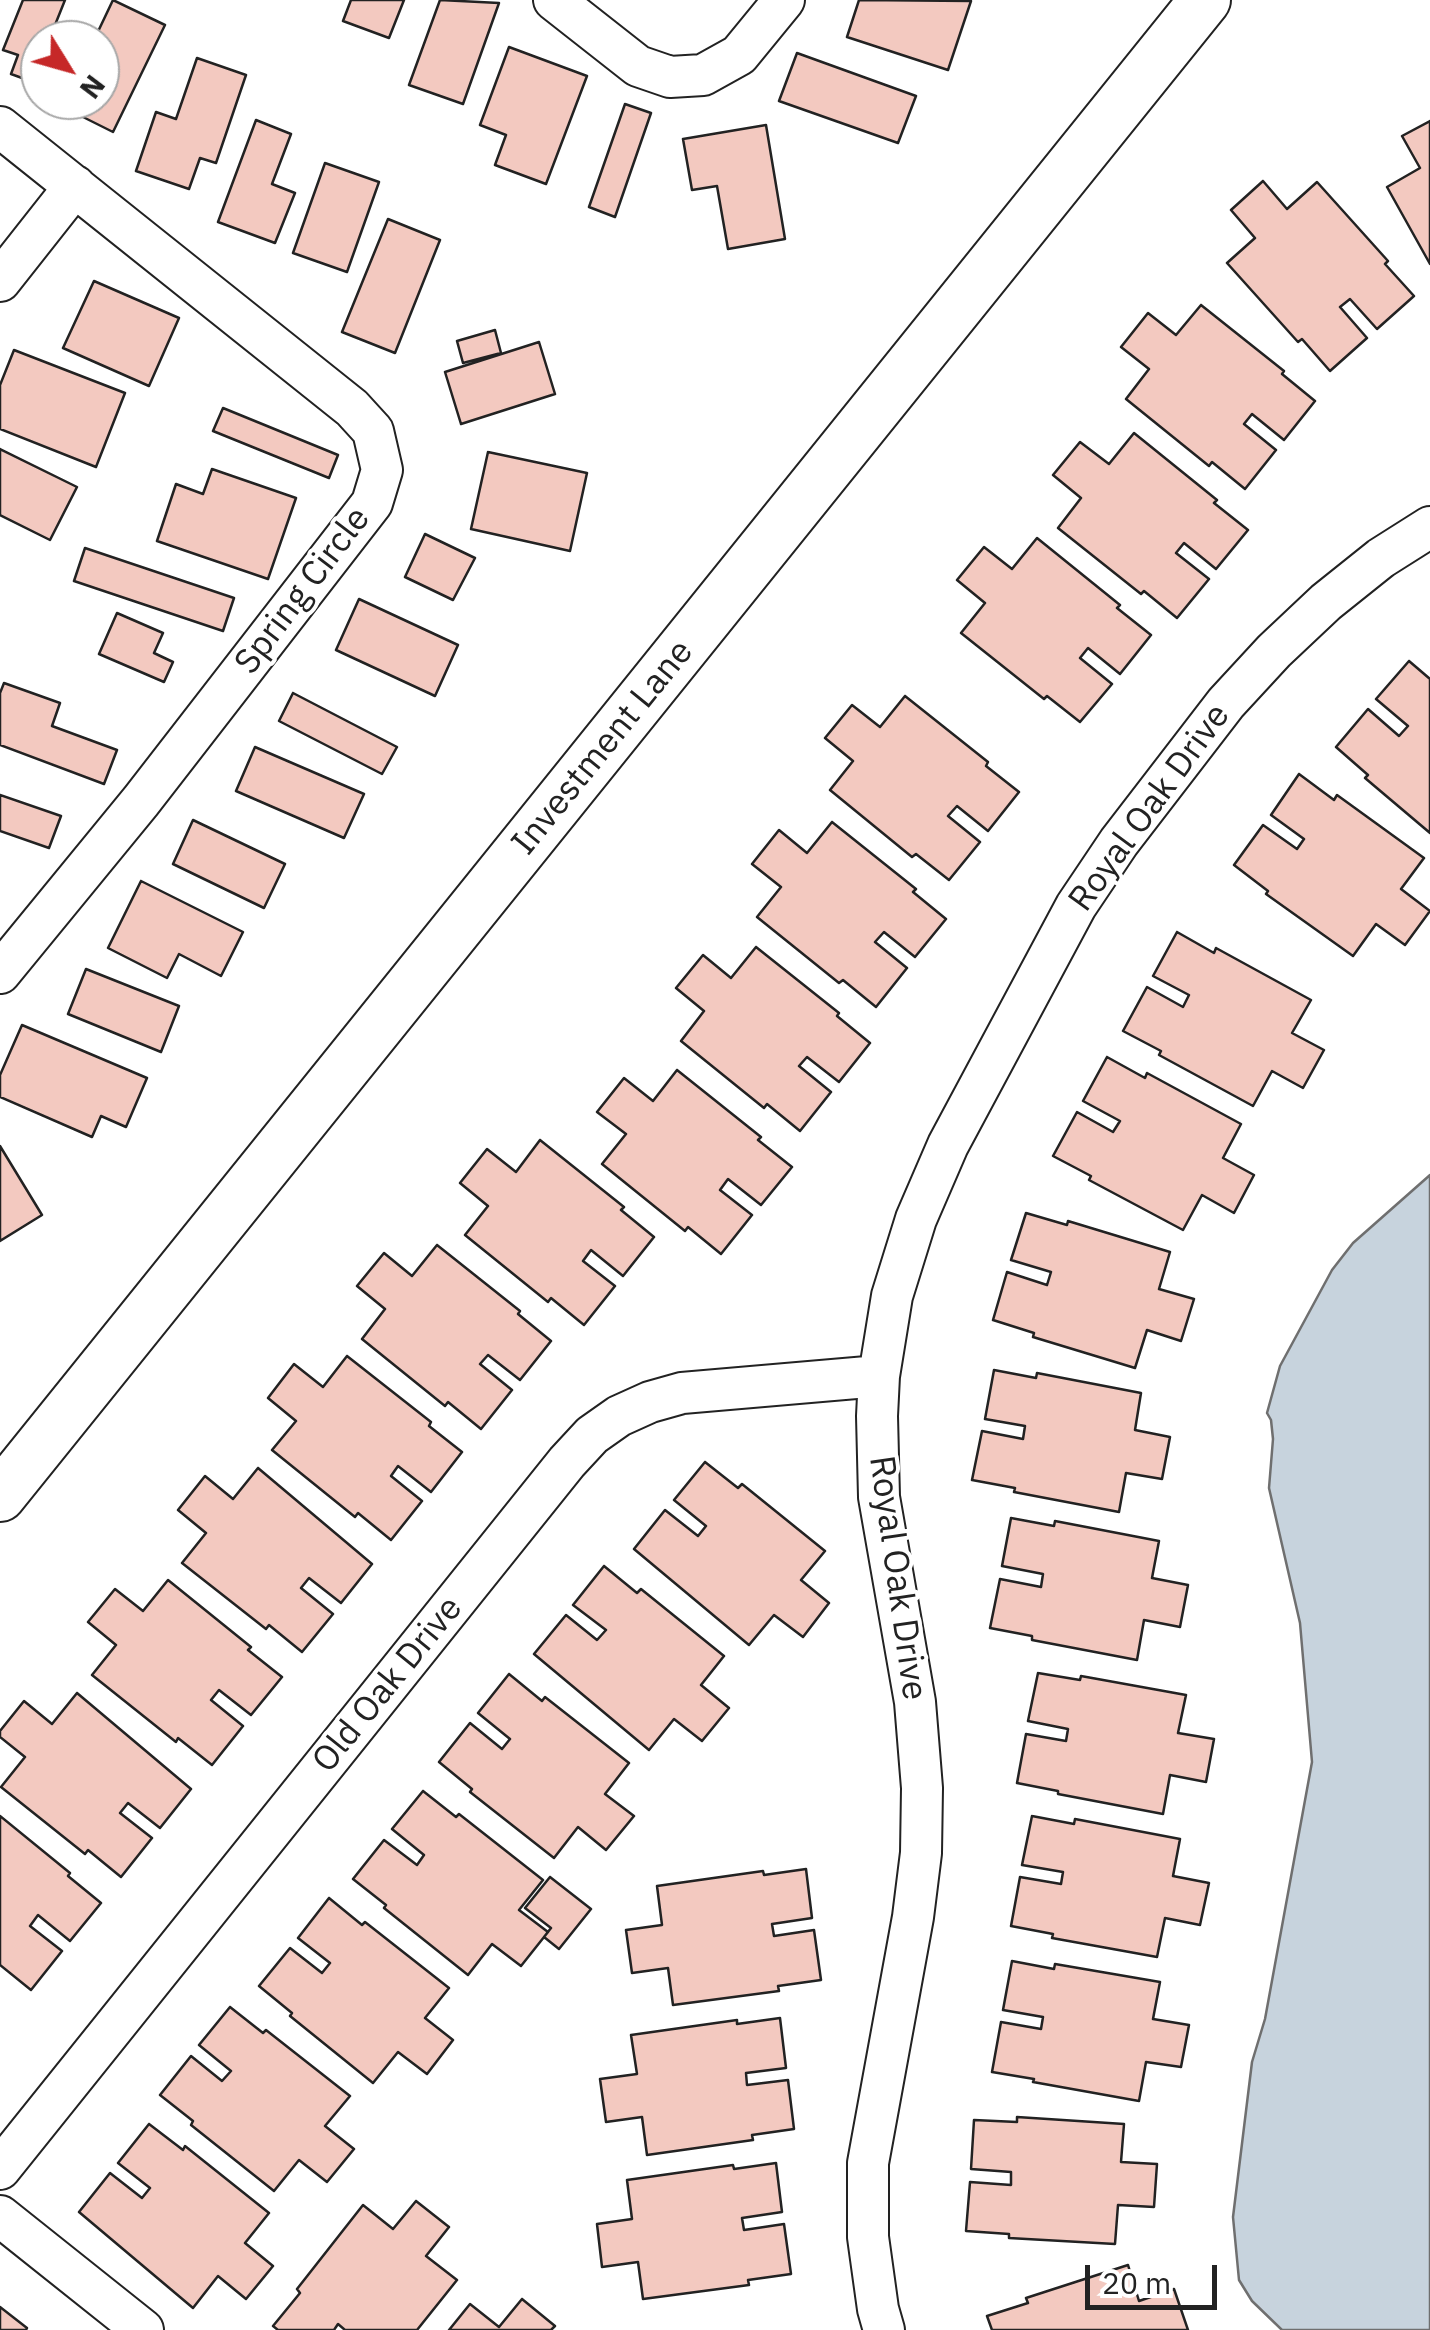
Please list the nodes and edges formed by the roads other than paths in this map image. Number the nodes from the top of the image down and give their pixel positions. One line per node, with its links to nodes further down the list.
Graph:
1 (554, 0): 2 (street)
2 (784, 0)
3 (1205, 0): 10 (street, Investment Lane)
4 (0, 127): 5 (street, Spring Circle)
5 (75, 186): 6 (street); 8 (street, Spring Circle)
6 (0, 281)
7 (1430, 527): 9 (street, Royal Oak Drive)
8 (0, 973)
9 (879, 1376): 11 (street, Old Oak Drive); 14 (street, Royal Oak Drive)
10 (0, 1496)
11 (0, 2169)
12 (0, 2216): 13 (street)
13 (143, 2330)
14 (884, 2330)

